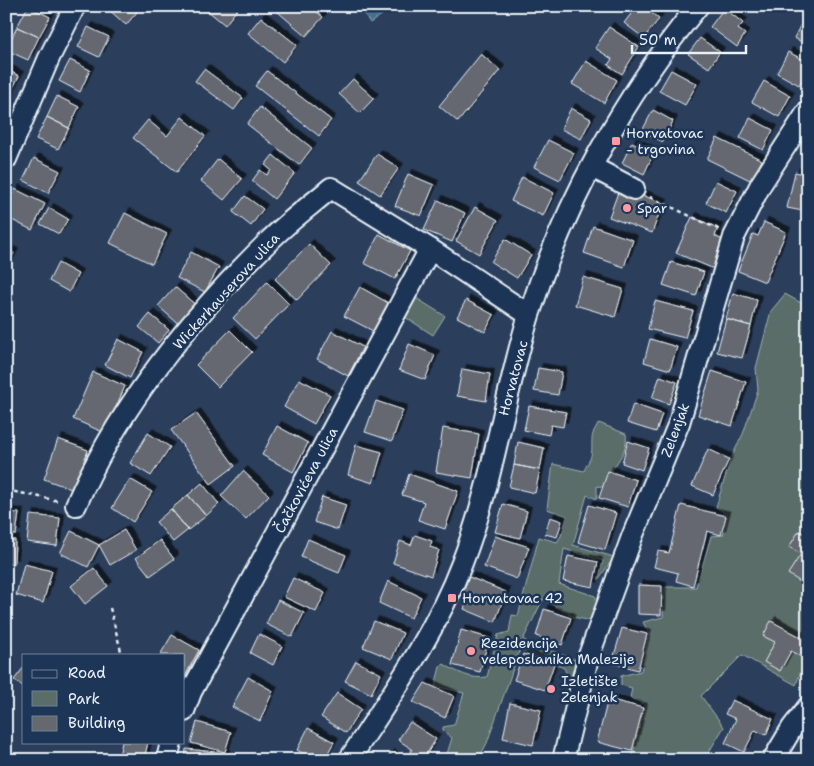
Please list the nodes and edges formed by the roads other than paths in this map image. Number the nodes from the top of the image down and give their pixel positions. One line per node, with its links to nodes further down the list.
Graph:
1 (75, 6): 4 (street)
2 (698, 6): 5 (street, Horvatovac)
3 (808, 111): 15 (street, Zelenjak)
4 (6, 159)
5 (592, 167): 6 (street); 8 (street, Horvatovac)
6 (634, 189)
7 (430, 249): 8 (street, Wickerhauserova ulica); 9 (street, Wickerhauserova ulica); 11 (street, Čačkovićeva ulica)
8 (529, 315): 14 (street, Horvatovac)
9 (76, 505)
10 (808, 707): 16 (street)
11 (185, 709)
12 (171, 744): 13 (street)
13 (167, 760)
14 (349, 760)
15 (563, 760)
16 (773, 760)

